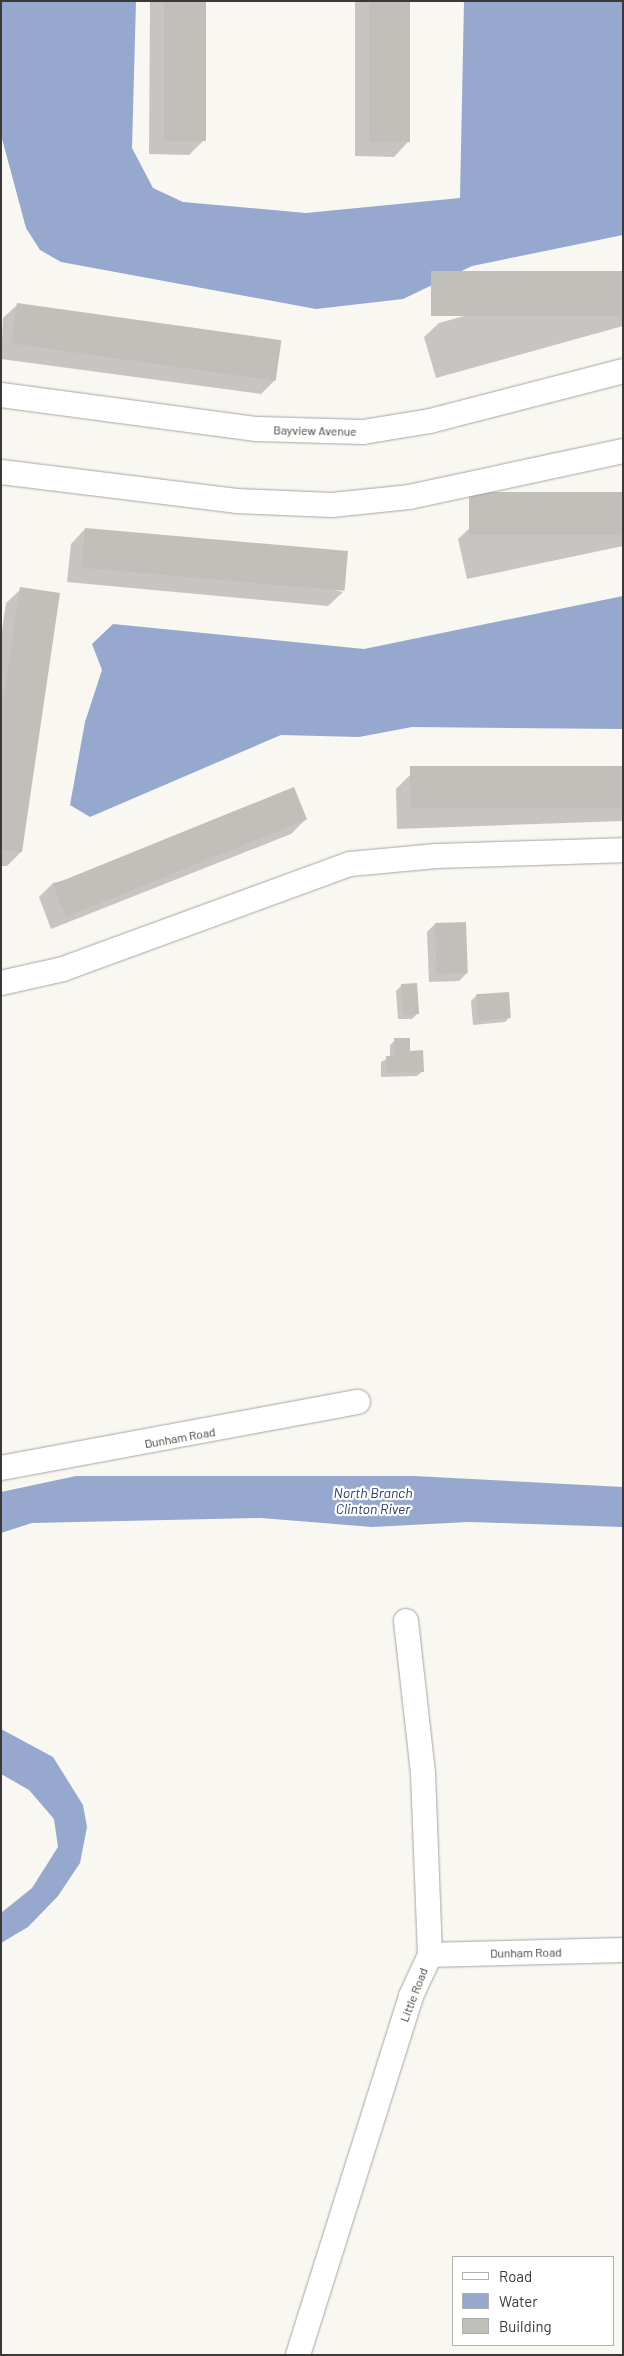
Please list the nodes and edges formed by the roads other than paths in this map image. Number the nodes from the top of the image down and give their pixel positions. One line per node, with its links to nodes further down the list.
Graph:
1 (623, 371): 2 (street, Bayview Avenue)
2 (1, 395)
3 (623, 451): 4 (street)
4 (1, 472)
5 (623, 850): 6 (street)
6 (1, 983)
7 (358, 1402): 8 (street, Dunham Road)
8 (1, 1468)
9 (406, 1621): 11 (street, Little Road)
10 (623, 1950): 11 (street, Dunham Road)
11 (430, 1955): 12 (street, Little Road)
12 (298, 2355)

